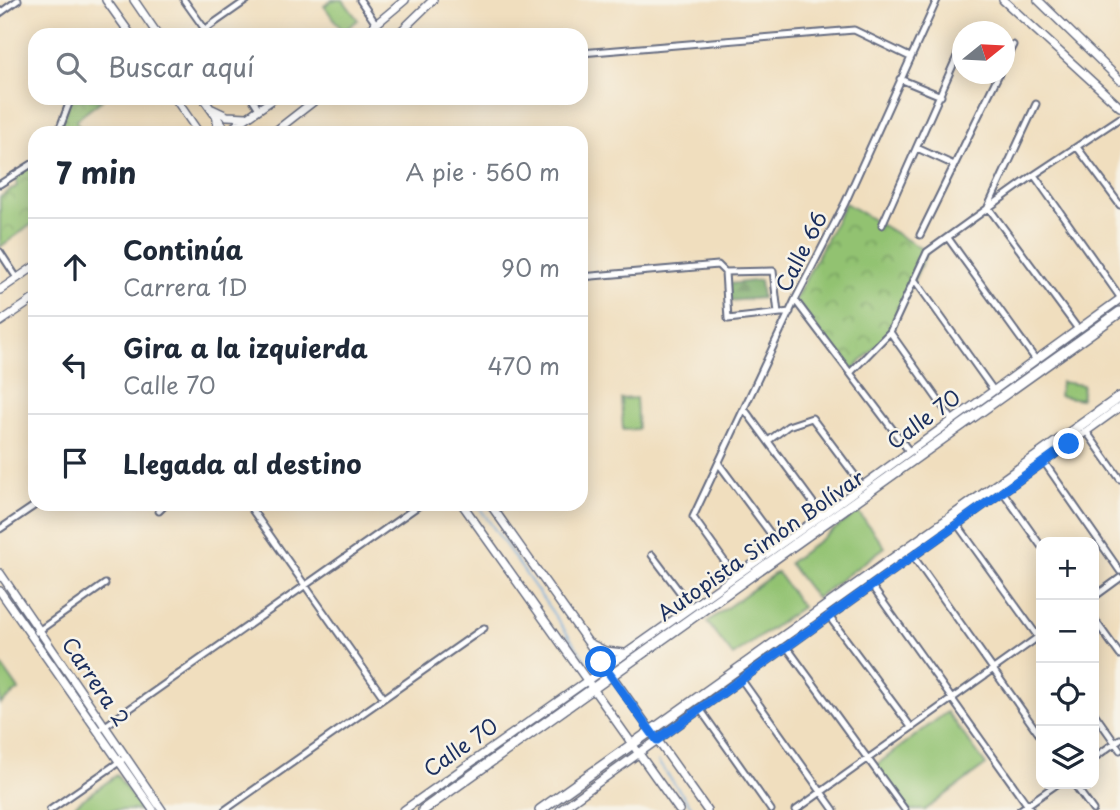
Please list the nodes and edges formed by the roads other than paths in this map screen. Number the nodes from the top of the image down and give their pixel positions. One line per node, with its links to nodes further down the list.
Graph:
1 (18, 0): 12 (street)
2 (106, 0): 14 (street)
3 (134, 0): 15 (street)
4 (184, 0): 16 (street)
5 (247, 0): 17 (street)
6 (360, 0): 13 (street)
7 (405, 0): 13 (street)
8 (433, 0): 19 (street)
9 (937, 0): 21 (street, Calle 66)
10 (1003, 0): 34 (street)
11 (1038, 0): 24 (street)
12 (0, 12)
13 (376, 24): 18 (street)
14 (123, 28)
15 (153, 28)
16 (204, 28)
17 (212, 28)
18 (371, 28)
19 (404, 28)
20 (588, 52): 21 (street)
21 (910, 57): 23 (street, Calle 66)
22 (952, 69): 26 (street)
23 (900, 79): 26 (street); 66 (street, Calle 66)
24 (1120, 80)
25 (994, 84): 47 (street)
26 (941, 96): 46 (street)
27 (1036, 104): 51 (street)
28 (68, 105): 39 (street)
29 (180, 105): 40 (street)
30 (256, 105): 35 (street)
31 (265, 105): 35 (street)
32 (309, 105): 44 (street)
33 (209, 106): 36 (street); 37 (street)
34 (1120, 107)
35 (259, 109): 36 (street)
36 (248, 117): 43 (street)
37 (217, 118): 41 (street); 42 (street)
38 (1120, 118): 45 (street)
39 (61, 126)
40 (194, 126)
41 (218, 126)
42 (222, 126)
43 (236, 126)
44 (282, 126)
45 (1076, 147): 49 (street); 53 (street)
46 (917, 148): 47 (street); 55 (street)
47 (954, 165): 56 (street)
48 (28, 166): 50 (street)
49 (1034, 175): 52 (street); 65 (street)
50 (0, 184)
51 (996, 190): 52 (street); 54 (street)
52 (1004, 197): 54 (street)
53 (1120, 205)
54 (988, 207): 57 (street); 72 (street)
55 (882, 225)
56 (920, 235)
57 (948, 238): 63 (street); 75 (street)
58 (0, 252): 62 (street)
59 (28, 271): 62 (street)
60 (725, 272): 61 (street); 70 (street); 70 (street)
61 (588, 276)
62 (18, 278): 64 (street)
63 (914, 279): 73 (street); 77 (street)
64 (0, 290)
65 (1120, 298): 72 (street, Calle 70)
66 (795, 300): 68 (street, Calle 66); 76 (street)
67 (28, 303): 71 (street)
68 (790, 312): 70 (street); 80 (street, Calle 66)
69 (1120, 312): 74 (highway, Autopista Simón Bolívar)
70 (778, 313)
71 (1, 320)
72 (1078, 329): 74 (street); 75 (street, Calle 70)
73 (890, 331): 76 (street); 81 (street)
74 (1084, 338): 105 (highway, Autopista Simón Bolívar)
75 (1036, 360): 77 (street, Calle 70)
76 (851, 372): 84 (street)
77 (994, 391): 81 (street, Calle 70)
78 (1120, 397): 120 (highway)
79 (1120, 407): 82 (street)
80 (745, 410): 83 (street); 86 (street, Calle 66)
81 (953, 421): 84 (street, Calle 70)
82 (1086, 431): 85 (street); 87 (street)
83 (768, 441): 88 (street); 95 (street)
84 (909, 451): 88 (street, Calle 70)
85 (1044, 462): 89 (street); 102 (street)
86 (719, 464): 99 (street); 105 (street, Calle 66)
87 (1120, 479)
88 (862, 485): 95 (street, Calle 70)
89 (1003, 492): 96 (street); 98 (street)
90 (28, 510): 97 (street)
91 (253, 511): 107 (street)
92 (411, 511): 107 (street)
93 (467, 511): 126 (street)
94 (494, 511): 118 (street)
95 (822, 515): 99 (street, Calle 70)
96 (957, 524): 101 (street); 116 (street)
97 (0, 529)
98 (1036, 539)
99 (779, 545): 105 (street, Calle 70)
100 (652, 555): 111 (street)
101 (913, 556): 108 (street); 123 (street)
102 (1120, 571)
103 (0, 575): 115 (street, Carrera 2)
104 (1120, 578): 110 (street)
105 (737, 579): 111 (street, Calle 70); 124 (highway, Autopista Simón Bolívar)
106 (106, 584): 115 (street)
107 (305, 585): 127 (street); 133 (street)
108 (871, 585): 112 (street); 128 (street)
109 (0, 591): 117 (street, Carrera 2)
110 (1099, 593)
111 (691, 607): 121 (street, Calle 70)
112 (828, 615): 120 (street); 132 (street)
113 (1099, 626): 122 (street)
114 (484, 628): 127 (street)
115 (39, 631): 117 (street); 133 (street, Carrera 2)
116 (1036, 632)
117 (31, 636): 133 (street, Carrera 2)
118 (583, 636): 121 (street); 124 (street)
119 (1036, 640): 123 (street)
120 (783, 643): 125 (street); 135 (highway); 142 (street)
121 (625, 653): 124 (street, Calle 70)
122 (1120, 656)
123 (993, 669): 128 (street); 134 (street)
124 (608, 672): 126 (highway, Autopista Simón Bolívar); 135 (street)
125 (741, 679): 130 (street); 148 (street)
126 (589, 684): 129 (highway, Autopista Simón Bolívar); 138 (street)
127 (384, 698): 153 (street)
128 (951, 699): 132 (street); 149 (street)
129 (561, 704): 154 (street, Calle 70); 155 (highway, Autopista Simón Bolívar)
130 (700, 709): 136 (street); 160 (street)
131 (1099, 719): 137 (street)
132 (911, 727): 142 (street)
133 (101, 728): 143 (street, Carrera 2)
134 (1036, 730)
135 (651, 732): 136 (street); 138 (highway)
136 (657, 740): 140 (street); 159 (street)
137 (1117, 741): 139 (street); 141 (street)
138 (632, 744): 140 (street); 144 (highway)
139 (1120, 750)
140 (638, 754): 147 (street); 158 (street)
141 (1099, 754)
142 (868, 759): 148 (street); 163 (street)
143 (123, 760): 150 (street); 151 (street, Carrera 2); 152 (street, Carrera 2)
144 (579, 782): 147 (street); 156 (highway)
145 (1051, 789): 149 (street)
146 (1078, 789): 165 (street)
147 (586, 791): 157 (street)
148 (821, 792): 161 (street); 162 (street)
149 (1029, 808): 164 (street)
150 (50, 810)
151 (153, 810)
152 (162, 810)
153 (225, 810)
154 (404, 810)
155 (423, 810)
156 (540, 810)
157 (560, 810)
158 (679, 810)
159 (706, 810)
160 (771, 810)
161 (796, 810)
162 (834, 810)
163 (905, 810)
164 (1020, 810)
165 (1093, 810)

